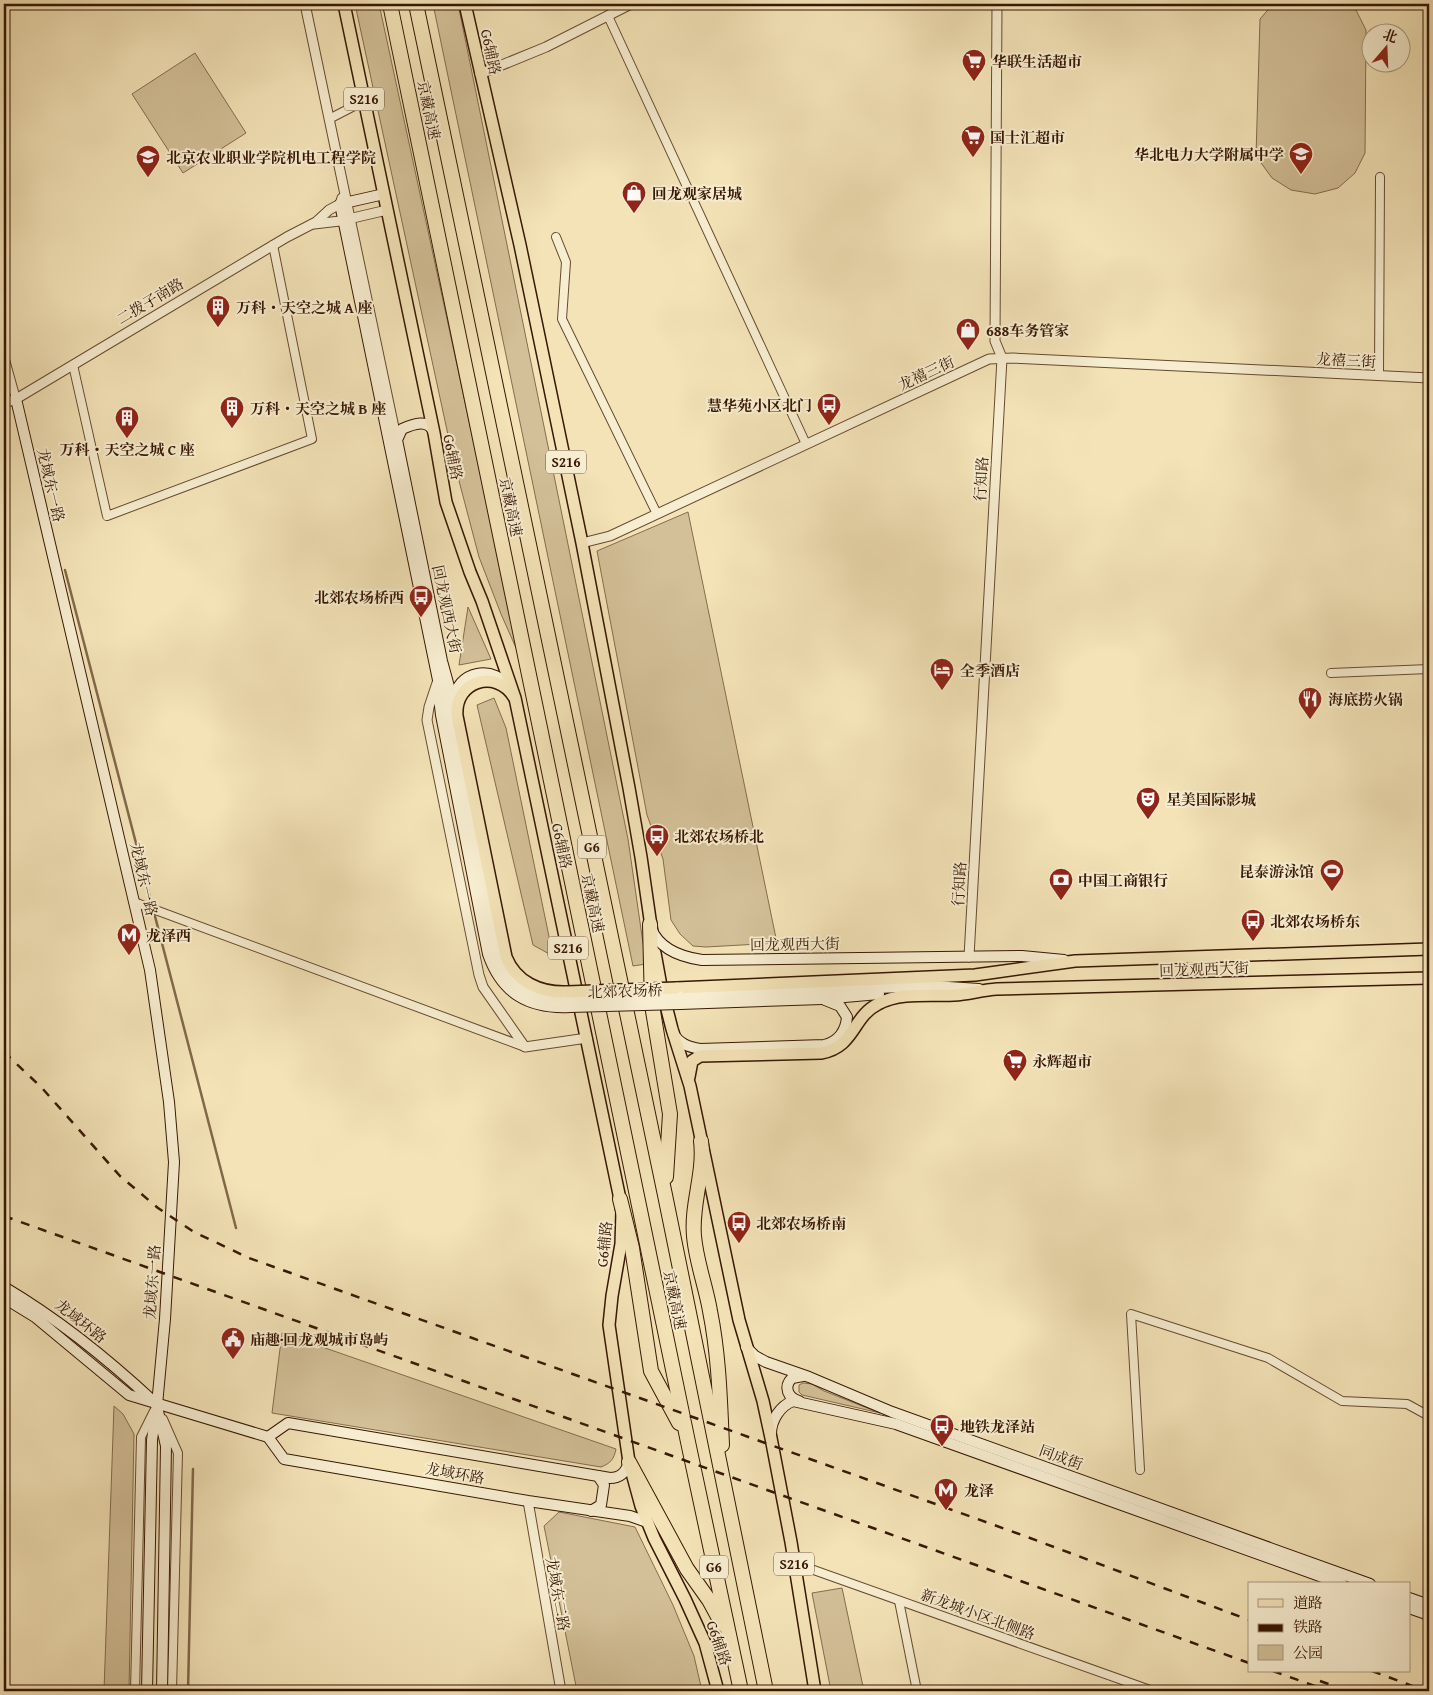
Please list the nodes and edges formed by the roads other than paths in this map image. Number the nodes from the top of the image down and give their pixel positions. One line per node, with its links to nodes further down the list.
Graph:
1 (305, 4): 11 (street, 回龙观西大街)
2 (344, 4): 10 (main road, G6辅路 / S216)
3 (390, 4): 65 (highway, 京藏高速 / G6)
4 (416, 4): 54 (highway, 京藏高速 / G6)
5 (465, 4): 9 (main road, G6辅路 / S216)
6 (631, 4): 8 (street)
7 (997, 4): 21 (street, 行知路)
8 (608, 16): 9 (street); 29 (street)
9 (480, 74): 31 (main road, G6辅路 / S216)
10 (364, 101): 11 (street); 13 (main road, G6辅路 / S216)
11 (329, 120): 14 (street, 回龙观西大街)
12 (1380, 177): 23 (street)
13 (384, 194): 14 (main road, 二拨子南路); 15 (main road, G6辅路 / S216)
14 (344, 200): 16 (main road, 回龙观西大街); 17 (street, 二拨子南路)
15 (387, 210): 16 (street, 二拨子南路); 27 (main road, G6辅路 / S216)
16 (347, 219): 17 (street, 二拨子南路); 28 (street, 回龙观西大街); 34 (main road, 回龙观西大街)
17 (312, 225): 19 (street, 二拨子南路)
18 (556, 237): 30 (street)
19 (274, 245): 22 (street, 二拨子南路); 22 (street)
20 (4, 356): 25 (street)
21 (1002, 358): 23 (street, 龙禧三街); 29 (street, 龙禧三街); 41 (street, 行知路)
22 (73, 365): 25 (street, 二拨子南路)
23 (1379, 375): 24 (street, 龙禧三街)
24 (1429, 378)
25 (16, 399): 26 (street, 二拨子南路); 38 (main road, 龙域东一路)
26 (4, 404)
27 (434, 433): 28 (main road); 35 (main road, G6辅路 / S216)
28 (397, 442): 36 (main road, 回龙观西大街)
29 (806, 444): 30 (street, 龙禧三街)
30 (657, 514): 31 (street, 龙禧三街)
31 (582, 543): 39 (main road, G6辅路 / S216)
32 (1429, 669): 33 (street)
33 (1331, 672)
34 (438, 680): 48 (main road, 回龙观西大街); 51 (street, 回龙观西大街)
35 (515, 698): 36 (main road); 37 (main road); 50 (main road, G6辅路 / S216)
36 (454, 703): 37 (main road, 回龙观西大街)
37 (456, 716): 48 (main road, 回龙观西大街)
38 (134, 902): 51 (street); 61 (main road, 龙域东一路)
39 (650, 924): 41 (main road, 回龙观西大街); 49 (main road, G6辅路 / S216); 54 (highway)
40 (1429, 949): 42 (main road, 回龙观西大街)
41 (969, 957): 42 (main road, 回龙观西大街)
42 (1075, 961): 46 (main road, 回龙观西大街)
43 (1429, 978): 45 (main road, 回龙观西大街)
44 (979, 989): 45 (main road, 回龙观西大街); 46 (main road, 回龙观西大街); 47 (main road, 回龙观西大街)
45 (997, 990): 52 (main road)
46 (678, 996): 47 (main road, 回龙观西大街); 48 (main road, 北郊农场桥, bridge); 48 (main road, 北郊农场桥, bridge)
47 (822, 999): 49 (main road)
48 (568, 1000)
49 (672, 1029): 52 (main road, G6辅路 / S216)
50 (587, 1038): 51 (street); 55 (main road, G6辅路 / S216)
51 (525, 1047)
52 (690, 1086): 53 (main road, G6辅路 / S216)
53 (701, 1141): 58 (main road, G6辅路 / S216); 69 (highway)
54 (665, 1195): 69 (highway, 京藏高速 / G6)
55 (620, 1199): 65 (highway); 66 (main road, G6辅路 / S216)
56 (4, 1287): 61 (main road, 龙域环路)
57 (4, 1298): 61 (main road, 龙域环路)
58 (746, 1347): 59 (main road, 同成街); 64 (main road, G6辅路 / S216)
59 (808, 1377): 60 (main road); 75 (main road, 同成街)
60 (800, 1401): 64 (main road); 74 (main road, 同成街)
61 (157, 1405): 63 (main road, 龙域环路); 83 (street); 84 (main road, 龙域东一路); 85 (main road, 龙域东一路); 86 (street)
62 (1429, 1416): 67 (street)
63 (268, 1437): 68 (main road, 龙域环路); 70 (main road, 龙域环路)
64 (771, 1438): 73 (main road, G6辅路 / S216)
65 (688, 1442): 81 (highway, 京藏高速 / G6)
66 (629, 1462): 68 (main road, 龙域环路); 72 (main road, G6辅路 / S216); 81 (highway)
67 (1140, 1470)
68 (598, 1476): 71 (main road)
69 (725, 1491): 90 (highway, 京藏高速 / G6)
70 (528, 1501): 71 (main road, 龙域环路); 87 (street, 龙域东二路)
71 (591, 1511): 72 (main road, 龙域环路)
72 (647, 1522): 88 (main road, G6辅路 / S216)
73 (794, 1563): 77 (street, 新龙城小区北侧路); 91 (main road, G6辅路 / S216)
74 (1336, 1582)
75 (1364, 1582)
76 (1410, 1598): 78 (main road)
77 (899, 1601): 82 (street, 新龙城小区北侧路); 92 (street)
78 (1429, 1605)
79 (1410, 1608): 80 (main road)
80 (1429, 1615)
81 (730, 1640): 89 (highway, 京藏高速 / G6)
82 (1130, 1687): 93 (street, 新龙城小区北侧路)
83 (135, 1691)
84 (147, 1691)
85 (162, 1691)
86 (172, 1691)
87 (560, 1691)
88 (718, 1691)
89 (741, 1691)
90 (766, 1691)
91 (815, 1691)
92 (917, 1691)
93 (1152, 1691)

